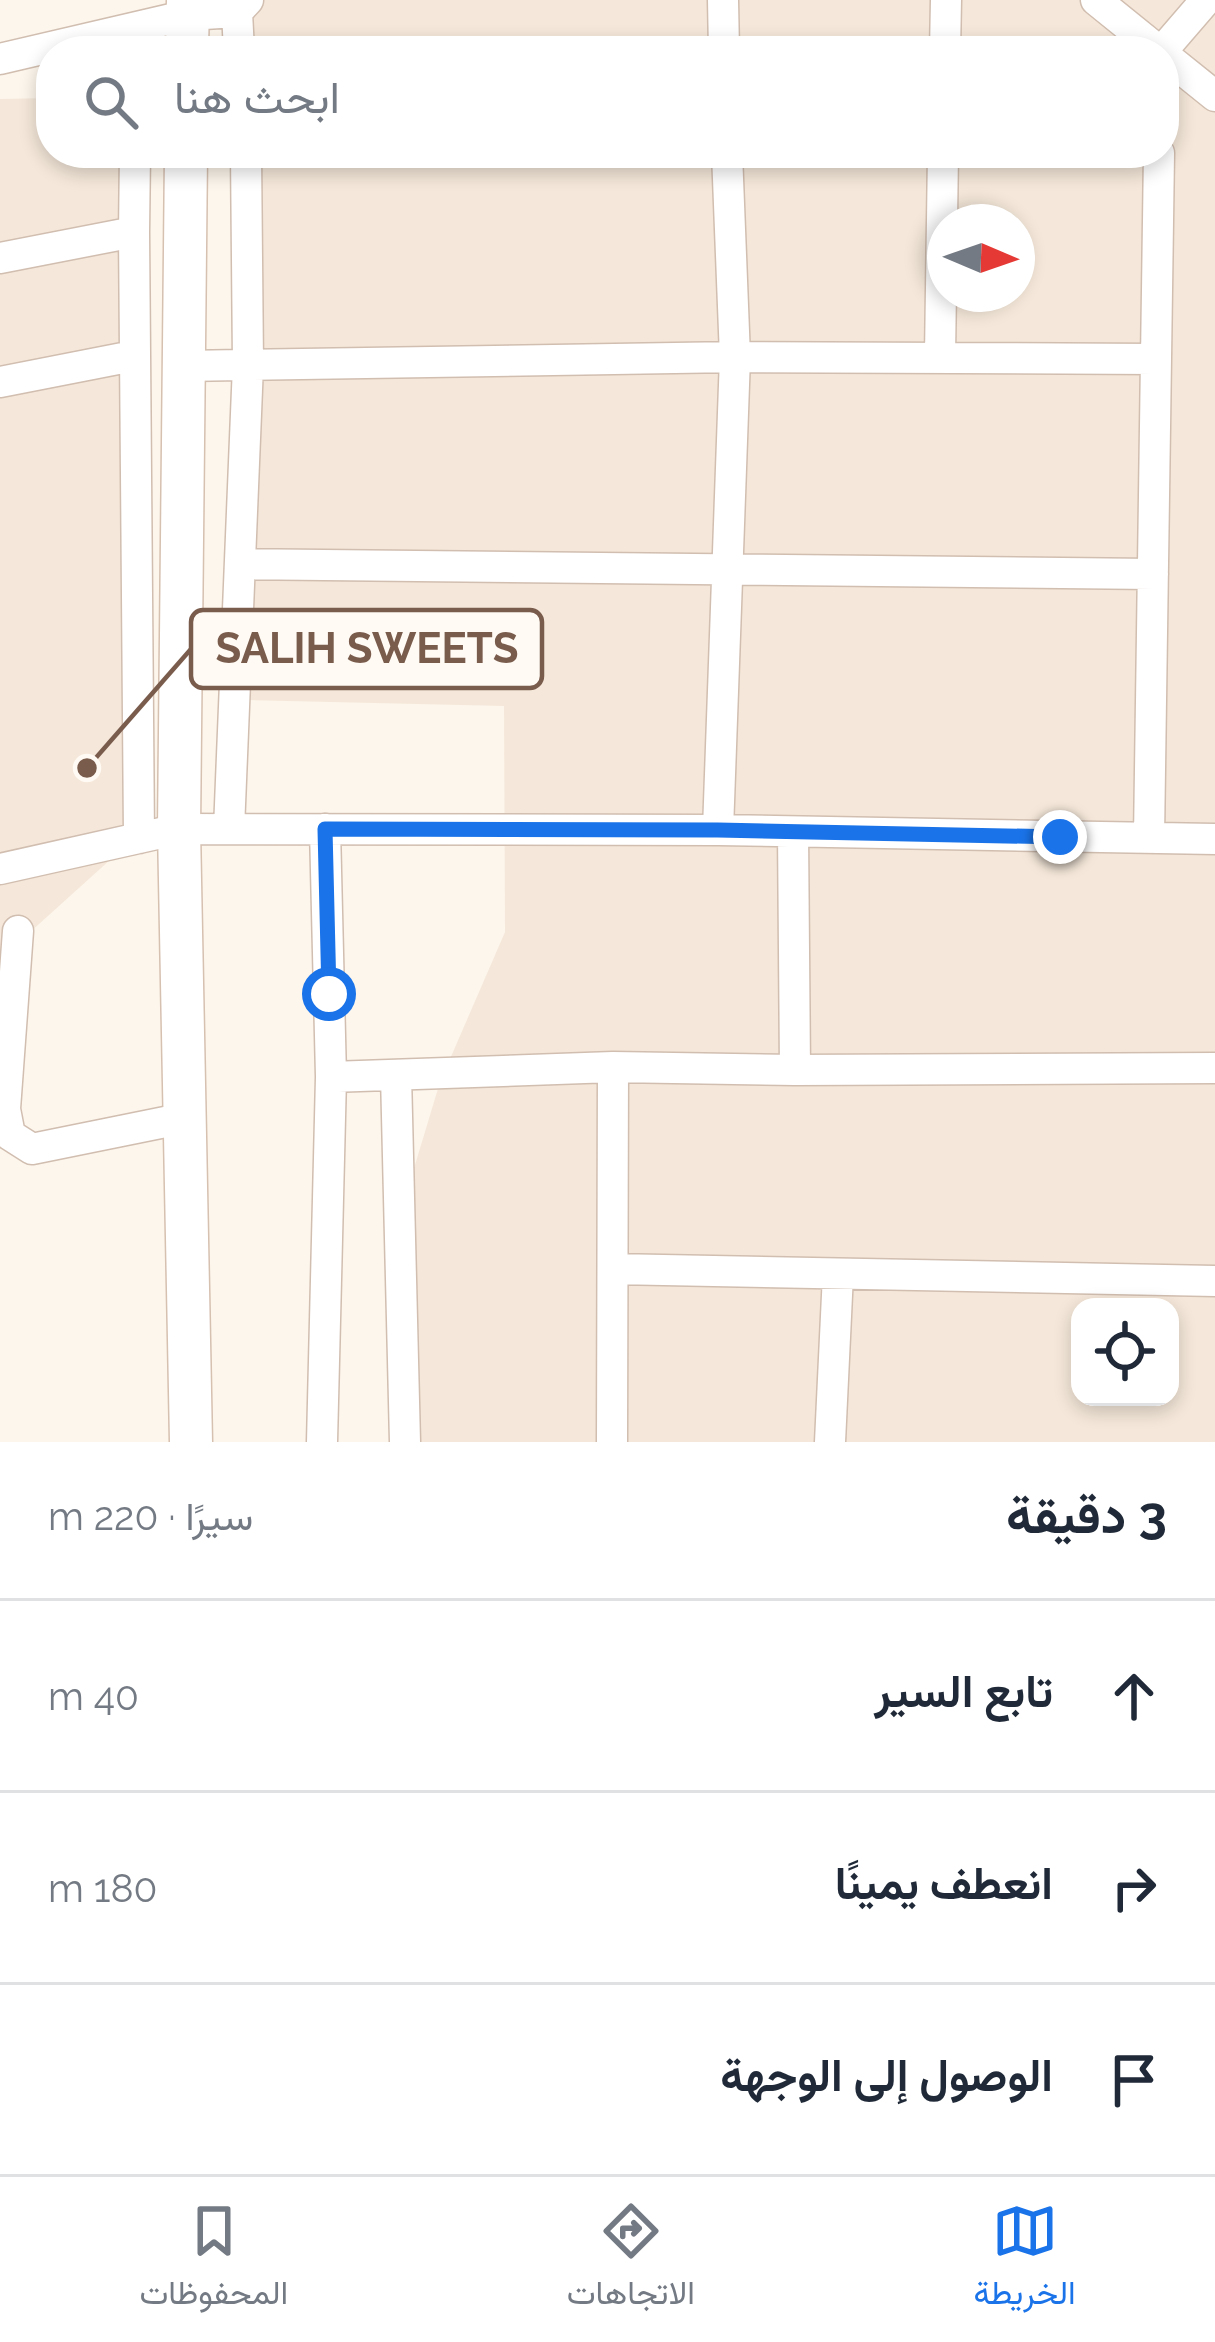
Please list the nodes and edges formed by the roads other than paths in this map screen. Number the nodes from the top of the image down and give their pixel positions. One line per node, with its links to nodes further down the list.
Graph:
1 (724, 0): 9 (street)
2 (946, 0): 10 (street)
3 (1096, 0): 11 (street)
4 (1206, 0): 12 (street)
5 (242, 6): 6 (street); 8 (street)
6 (188, 22): 7 (street)
7 (150, 36)
8 (240, 36)
9 (724, 36)
10 (945, 36)
11 (1142, 36)
12 (1176, 36)
13 (36, 54): 14 (street)
14 (0, 59)
15 (1179, 66): 16 (street)
16 (1215, 96)
17 (135, 168): 23 (street)
18 (186, 168): 30 (main road)
19 (246, 168): 29 (street)
20 (728, 168): 27 (street)
21 (944, 168): 26 (street)
22 (1160, 168): 28 (street)
23 (134, 232): 24 (street); 25 (street)
24 (0, 259)
25 (133, 356): 31 (street); 39 (street)
26 (940, 356): 27 (street); 28 (street)
27 (735, 357): 29 (street); 33 (street)
28 (1156, 359): 34 (street)
29 (248, 365): 30 (street); 32 (street)
30 (183, 366): 39 (main road)
31 (0, 382)
32 (240, 565): 33 (street); 35 (street)
33 (730, 570): 34 (street); 37 (street)
34 (1153, 574): 40 (street)
35 (229, 829): 36 (street); 39 (street)
36 (325, 829): 37 (street); 48 (street)
37 (718, 830): 38 (street)
38 (793, 832): 40 (street); 46 (street)
39 (159, 833): 42 (street); 49 (main road)
40 (1149, 838): 41 (street)
41 (1215, 839)
42 (0, 869)
43 (18, 931): 49 (street)
44 (613, 1066): 46 (street); 47 (street); 50 (street)
45 (1215, 1068): 46 (street)
46 (795, 1070)
47 (396, 1075): 48 (street); 55 (street)
48 (331, 1077): 54 (street)
49 (185, 1118): 53 (main road)
50 (613, 1269): 51 (street); 56 (street)
51 (838, 1274): 52 (street); 57 (street)
52 (1215, 1281)
53 (191, 1442)
54 (322, 1442)
55 (405, 1442)
56 (612, 1442)
57 (830, 1442)

